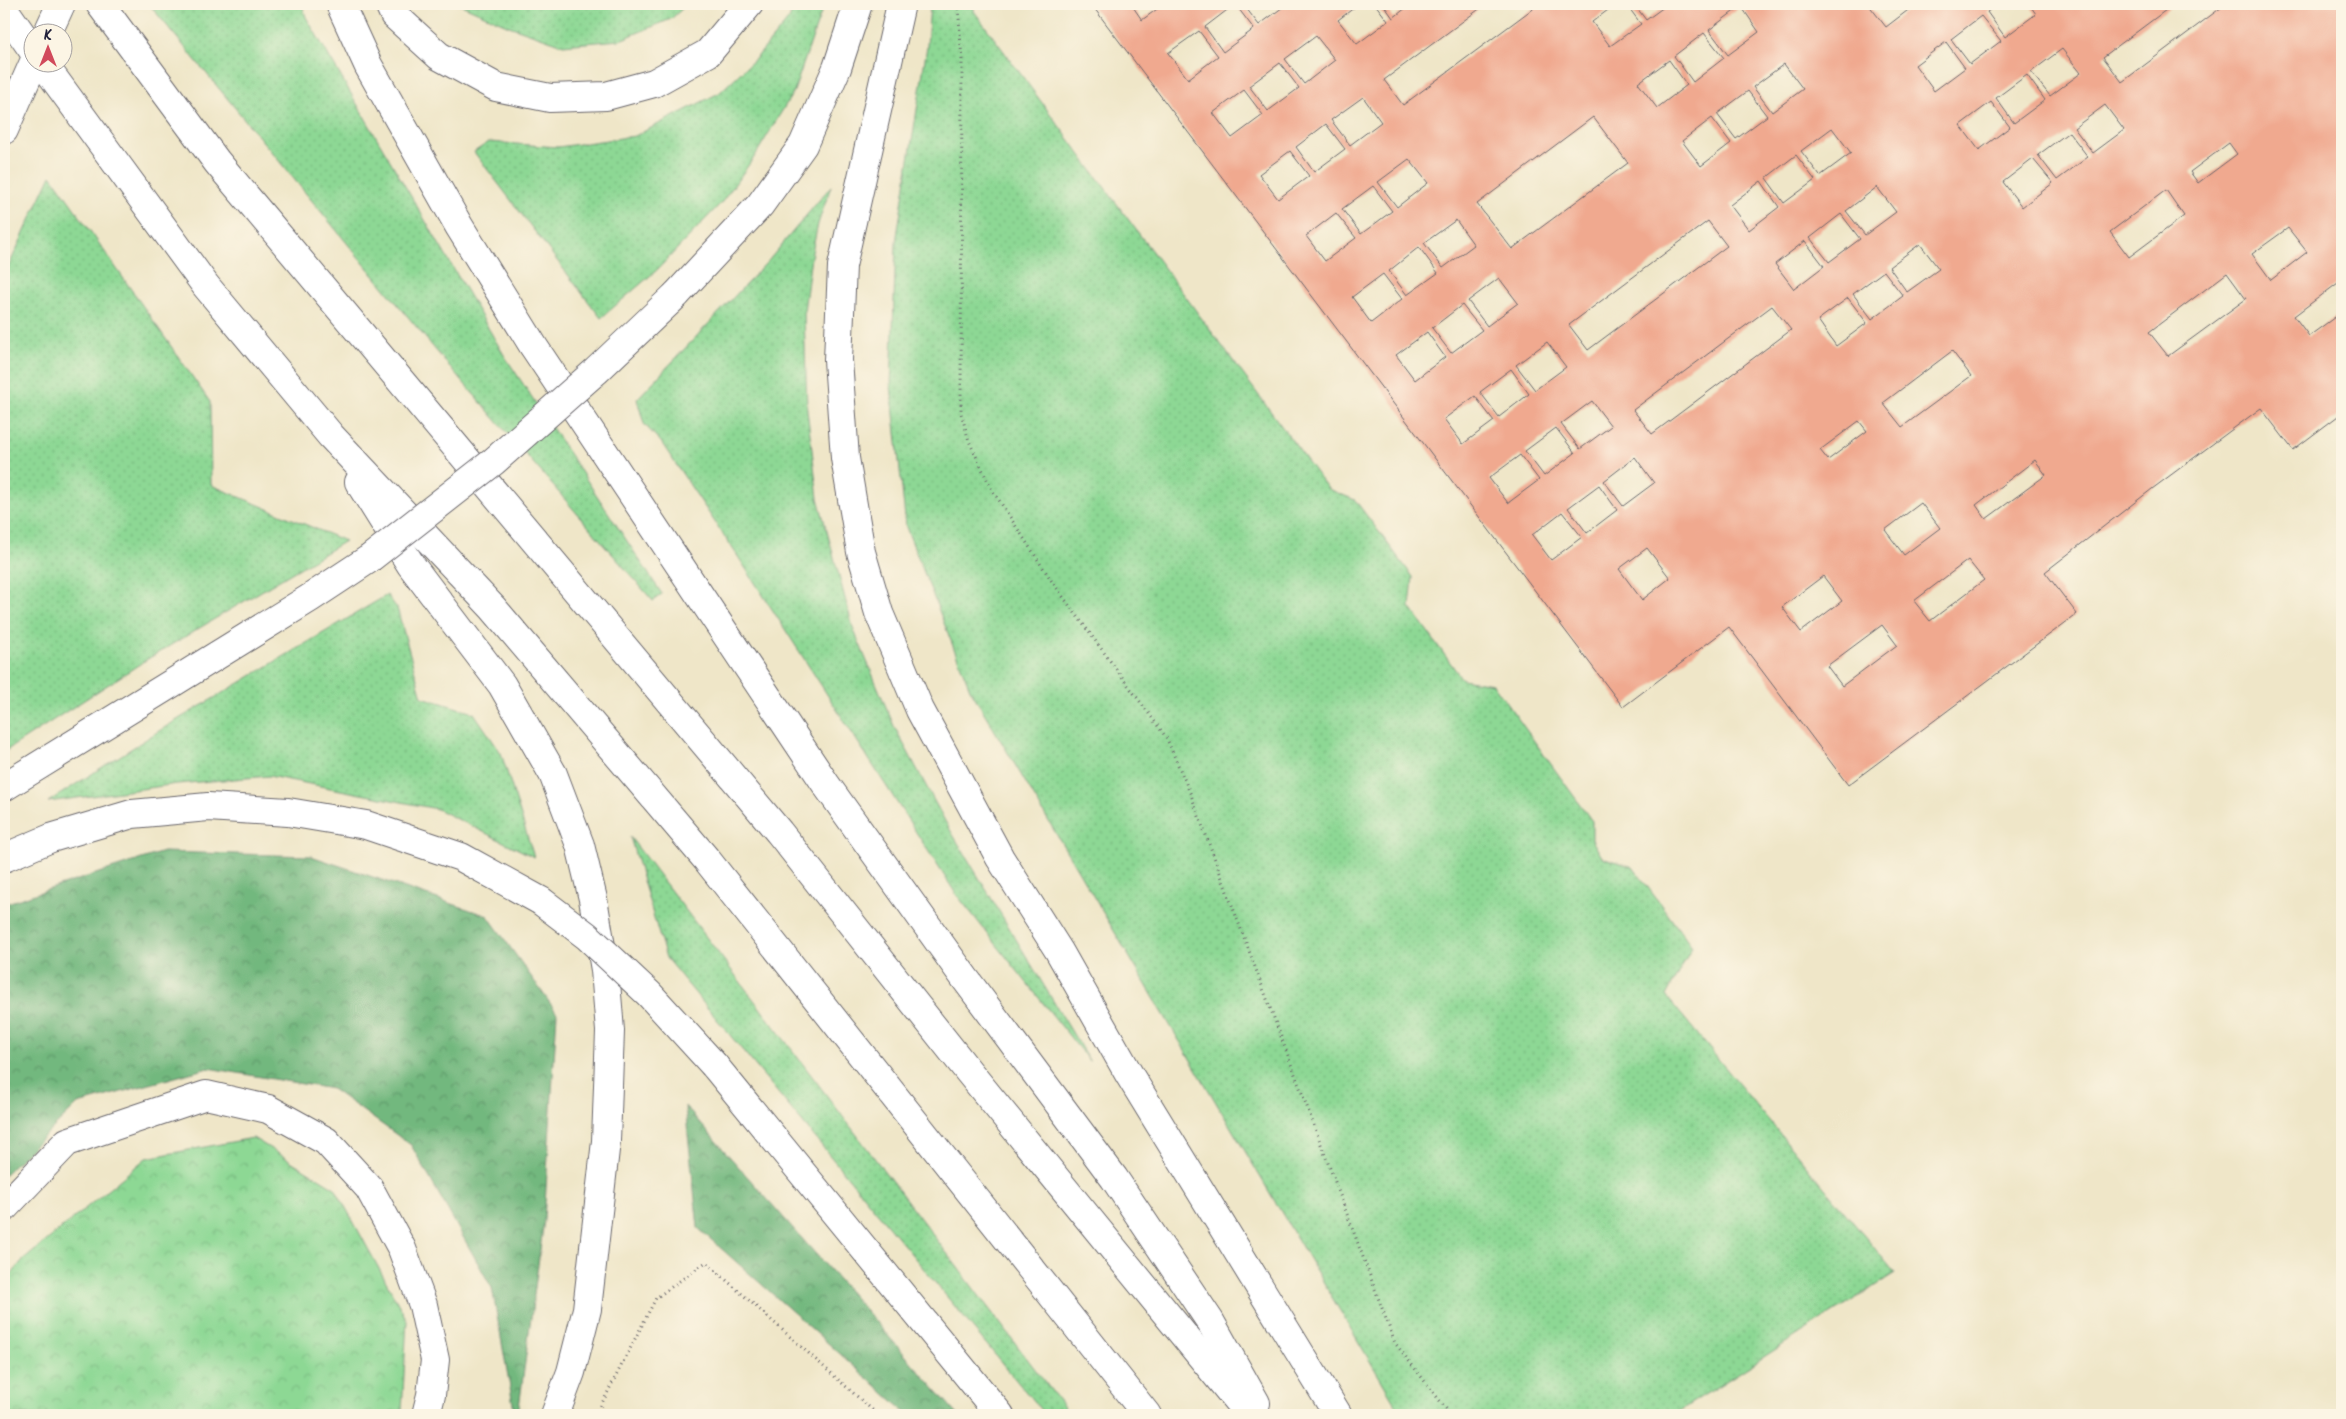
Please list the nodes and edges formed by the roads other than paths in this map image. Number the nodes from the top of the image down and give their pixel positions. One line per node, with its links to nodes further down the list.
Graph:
1 (61, 4): 9 (main road)
2 (100, 4): 22 (main road)
3 (340, 4): 23 (main road)
4 (389, 4): 5 (main road)
5 (749, 4)
6 (858, 4): 15 (main road, bridge)
7 (901, 4): 24 (main road)
8 (4, 9): 10 (main road)
9 (53, 22)
10 (22, 35)
11 (30, 72): 13 (main road)
12 (49, 72): 14 (main road)
13 (8, 120)
14 (331, 436): 19 (main road); 21 (main road)
15 (4, 787)
16 (4, 858): 20 (main road, bridge)
17 (4, 1208): 18 (main road)
18 (426, 1415)
19 (554, 1415)
20 (1000, 1415)
21 (1147, 1415)
22 (1250, 1415)
23 (1263, 1415)
24 (1338, 1415)

